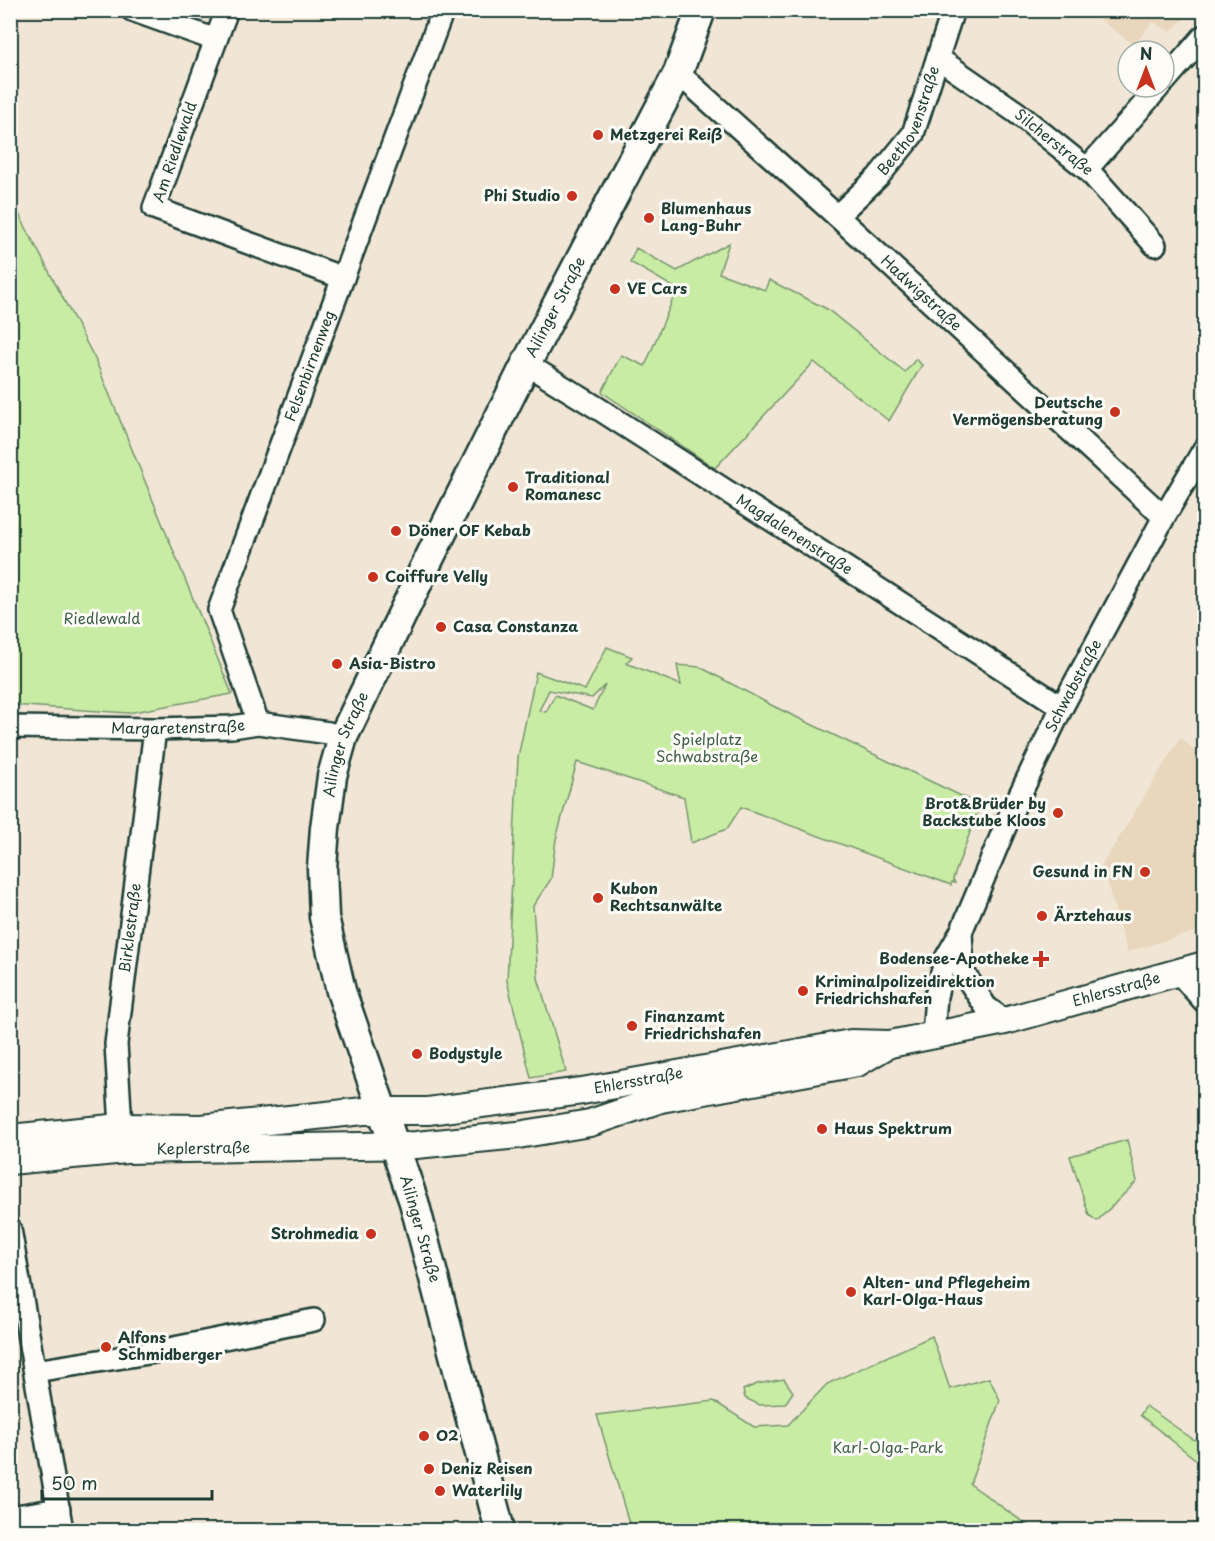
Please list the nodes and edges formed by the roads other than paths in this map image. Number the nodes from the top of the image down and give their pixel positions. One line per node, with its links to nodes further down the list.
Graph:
1 (132, 10): 7 (street)
2 (227, 10): 7 (street, Am Riedlewald)
3 (443, 10): 15 (street, Felsenbirnenweg)
4 (701, 10): 10 (main road, Ailinger Straße)
5 (953, 10): 8 (street, Beethovenstraße)
6 (1204, 36): 9 (street)
7 (216, 40): 15 (street, Am Riedlewald)
8 (939, 59): 12 (street, Silcherstraße); 13 (street, Beethovenstraße)
9 (1176, 68)
10 (678, 74): 13 (street, Hadwigstraße); 16 (main road, Ailinger Straße)
11 (1149, 99): 12 (street)
12 (1087, 169): 14 (street, Silcherstraße)
13 (837, 216): 18 (street, Hadwigstraße)
14 (1155, 245)
15 (343, 279): 20 (street, Felsenbirnenweg)
16 (526, 364): 19 (street, Magdalenenstraße); 23 (main road, Ailinger Straße)
17 (1204, 449): 18 (street, Schwabstraße)
18 (1164, 517): 19 (street, Schwabstraße)
19 (1062, 707): 24 (street, Schwabstraße)
20 (258, 723): 22 (street, Margaretenstraße); 23 (street, Margaretenstraße)
21 (10, 728): 22 (street, Margaretenstraße)
22 (155, 729): 32 (street, Birklestraße)
23 (343, 737): 31 (main road, Ailinger Straße)
24 (961, 933): 28 (street, Schwabstraße); 29 (street, Schwabstraße)
25 (1204, 965): 26 (street, Ehlersstraße)
26 (1179, 973): 27 (street); 28 (street, Ehlersstraße)
27 (1204, 1001)
28 (1005, 1021): 29 (street, Ehlersstraße)
29 (933, 1036): 30 (street, Ehlersstraße)
30 (890, 1044): 31 (street, Ehlersstraße); 34 (street, Ehlersstraße)
31 (384, 1112): 32 (street, Keplerstraße); 34 (main road, Ailinger Straße)
32 (121, 1127): 33 (street, Keplerstraße)
33 (10, 1138)
34 (395, 1145): 35 (street, Keplerstraße); 43 (main road, Ailinger Straße)
35 (10, 1161)
36 (10, 1229): 37 (street)
37 (16, 1300): 39 (street)
38 (314, 1320): 39 (street)
39 (35, 1371): 40 (street)
40 (59, 1509): 41 (street); 42 (street)
41 (10, 1517)
42 (62, 1530)
43 (501, 1530)

